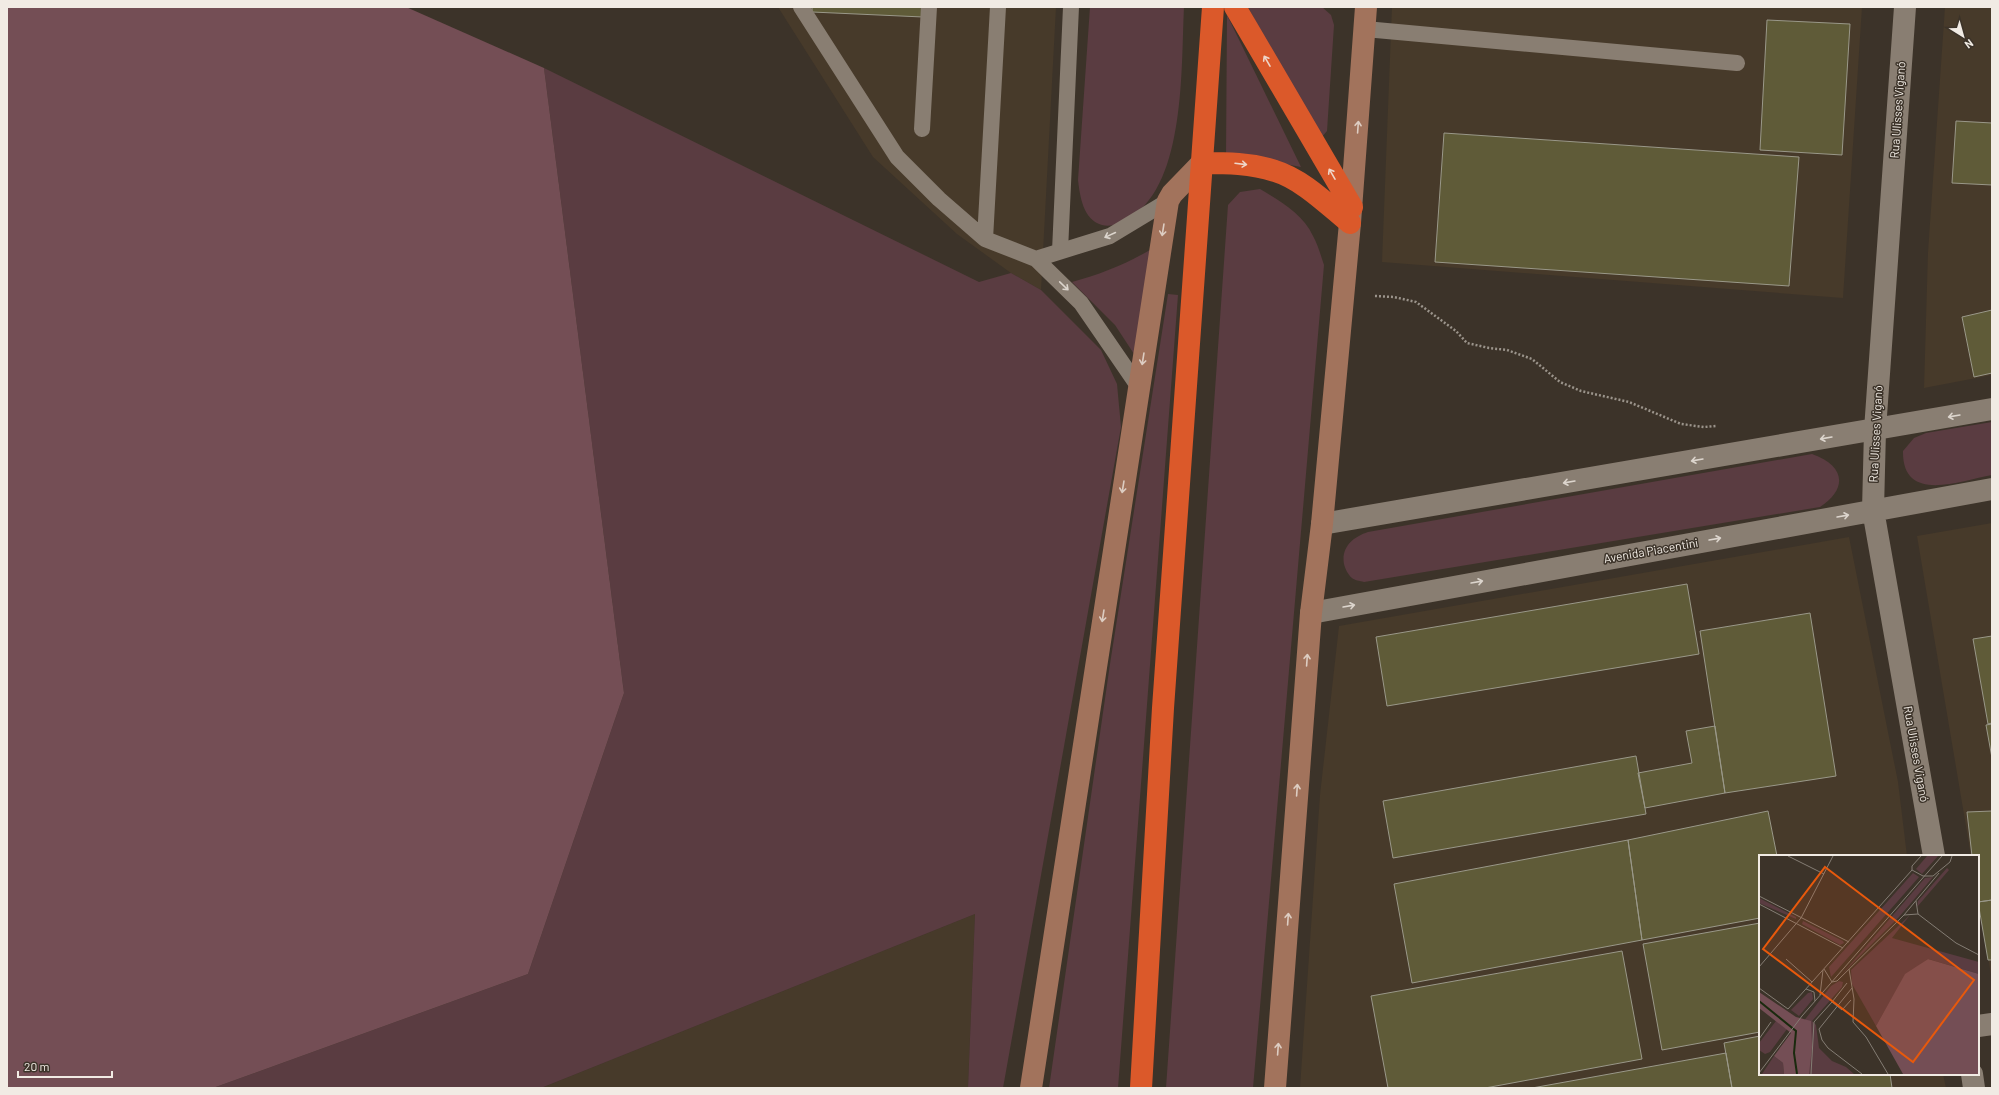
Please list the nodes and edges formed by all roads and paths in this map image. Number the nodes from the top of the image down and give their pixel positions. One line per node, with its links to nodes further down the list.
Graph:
1 (801, 7): 15 (lane)
2 (929, 7): 11 (lane)
3 (998, 7): 15 (lane)
4 (1071, 7): 16 (lane)
5 (1213, 7): 12 (highway)
6 (1235, 7): 14 (highway, one-way to 6)
7 (1366, 7): 9 (main road)
8 (1905, 7): 22 (street, Rua Ulisses Viganó)
9 (1365, 29): 10 (lane); 14 (main road, one-way to 9)
10 (1737, 63)
11 (922, 129)
12 (1202, 163): 13 (main road); 14 (highway, one-way to 14); 32 (highway)
13 (1168, 201): 16 (lane, one-way to 16); 19 (main road, one-way to 19)
14 (1351, 215): 25 (main road)
15 (985, 239): 17 (lane)
16 (1060, 252): 17 (lane)
17 (1036, 259): 19 (lane, one-way to 19)
18 (1375, 296): 21 (path)
19 (1138, 386): 31 (main road, one-way to 31)
20 (1992, 409): 22 (street, one-way to 22)
21 (1721, 426)
22 (1875, 430): 24 (street, Rua Ulisses Viganó); 25 (street, one-way to 25)
23 (1992, 489): 24 (street, Avenida Piacentini)
24 (1873, 510): 26 (street, Avenida Piacentini, one-way to 24); 27 (street, Rua Ulisses Viganó)
25 (1322, 524): 26 (main road)
26 (1311, 612): 33 (main road, one-way to 26)
27 (1934, 855)
28 (1992, 1024): 29 (street)
29 (1979, 1026)
30 (1972, 1075): 34 (street)
31 (1031, 1088)
32 (1141, 1088)
33 (1275, 1088)
34 (1974, 1088)

